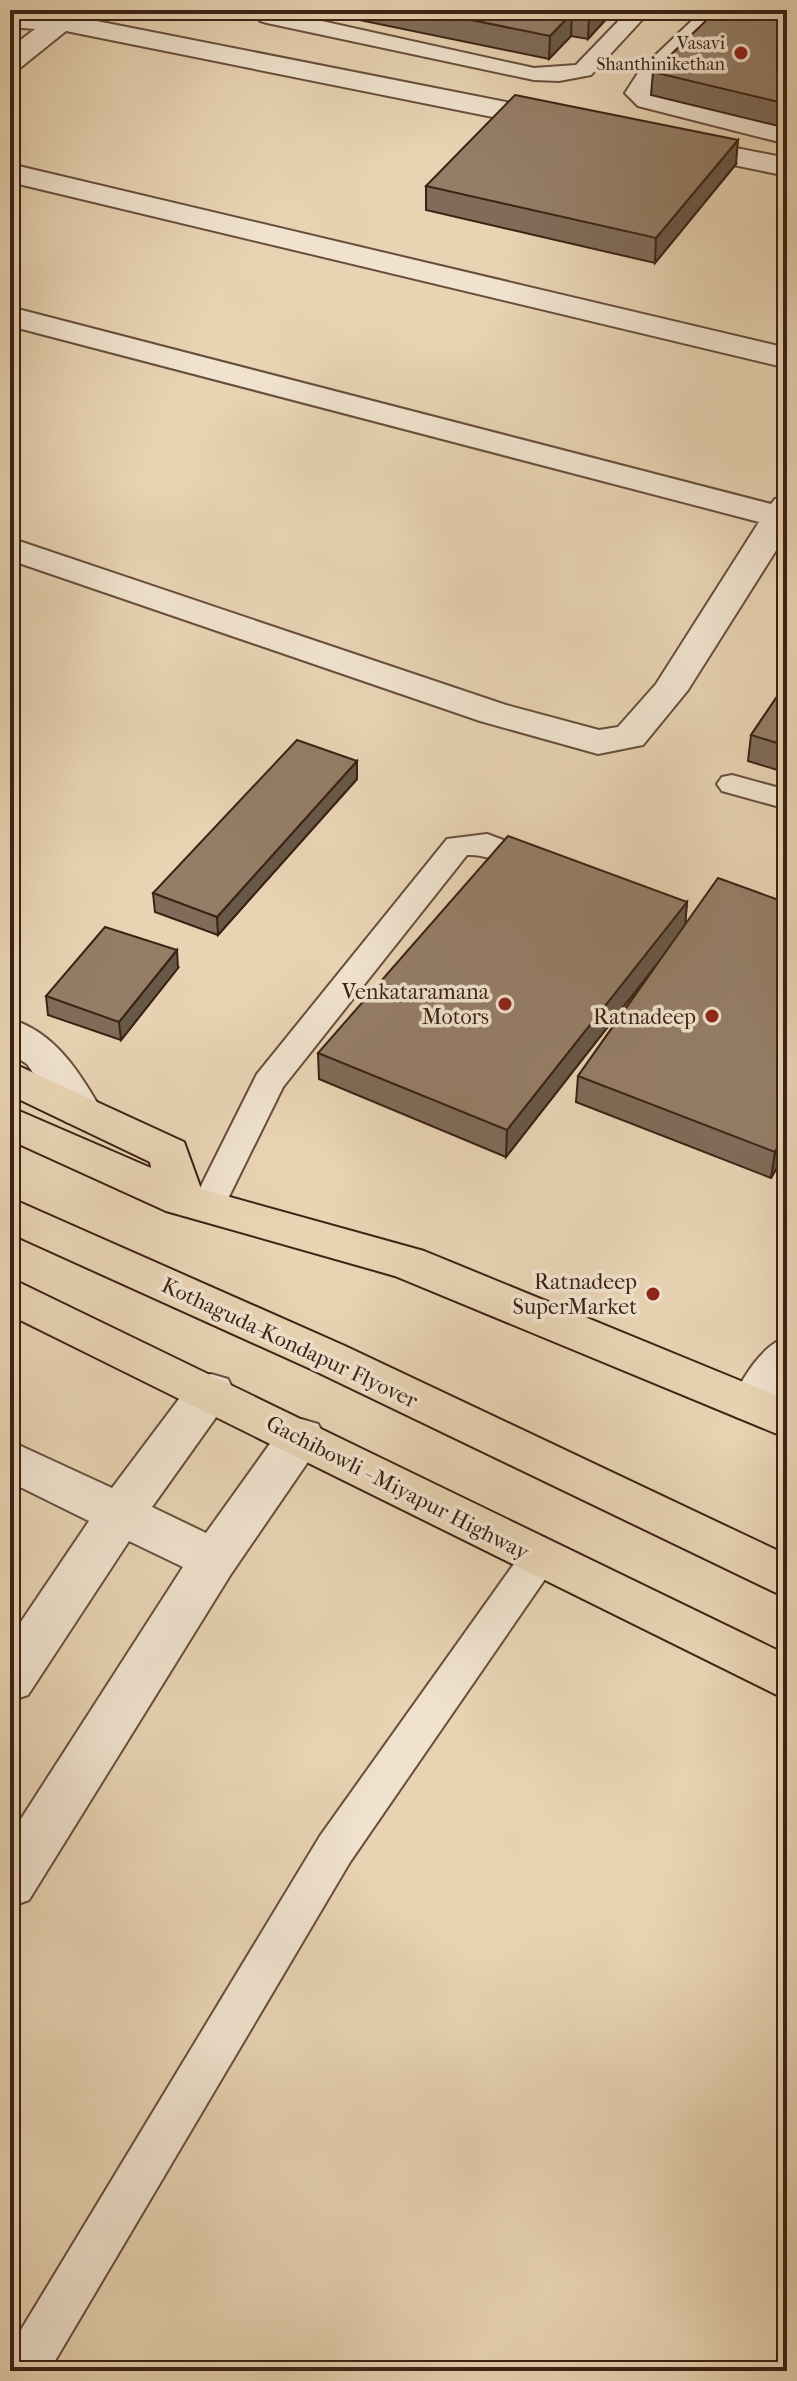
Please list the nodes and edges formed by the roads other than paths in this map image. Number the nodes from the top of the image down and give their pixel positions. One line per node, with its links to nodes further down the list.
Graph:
1 (33, 10): 6 (street)
2 (260, 10): 3 (lane)
3 (641, 10)
4 (719, 10): 9 (street)
5 (10, 19): 6 (street)
6 (61, 22): 7 (street); 8 (street)
7 (10, 62)
8 (586, 127)
9 (787, 135)
10 (648, 139): 11 (street)
11 (787, 167)
12 (10, 173): 14 (street)
13 (10, 316): 15 (street)
14 (787, 358)
15 (783, 511): 16 (street)
16 (10, 548)
17 (732, 784): 18 (lane)
18 (787, 800)
19 (574, 877): 24 (lane)
20 (10, 1033): 22 (street)
21 (10, 1077): 22 (main road)
22 (81, 1111): 24 (main road)
23 (10, 1122): 24 (main road)
24 (194, 1204): 29 (main road)
25 (10, 1214): 32 (main road, Kothaguda-Kondapur Flyover)
26 (10, 1295): 28 (main road, Gachibowli - Miyapur Highway)
27 (787, 1355): 29 (street)
28 (211, 1392): 30 (main road, Gachibowli - Miyapur Highway); 33 (street)
29 (770, 1412)
30 (301, 1437): 34 (main road, Gachibowli - Miyapur Highway); 35 (street)
31 (10, 1460): 33 (street)
32 (569, 1474): 36 (main road, Kothaguda-Kondapur Flyover); 37 (main road, Kothaguda-Kondapur Flyover)
33 (120, 1514): 35 (street); 39 (street)
34 (539, 1558): 38 (main road, Gachibowli - Miyapur Highway); 41 (lane)
35 (214, 1560): 40 (street)
36 (787, 1578)
37 (787, 1608)
38 (787, 1679)
39 (10, 1680)
40 (10, 1883)
41 (23, 2371)

